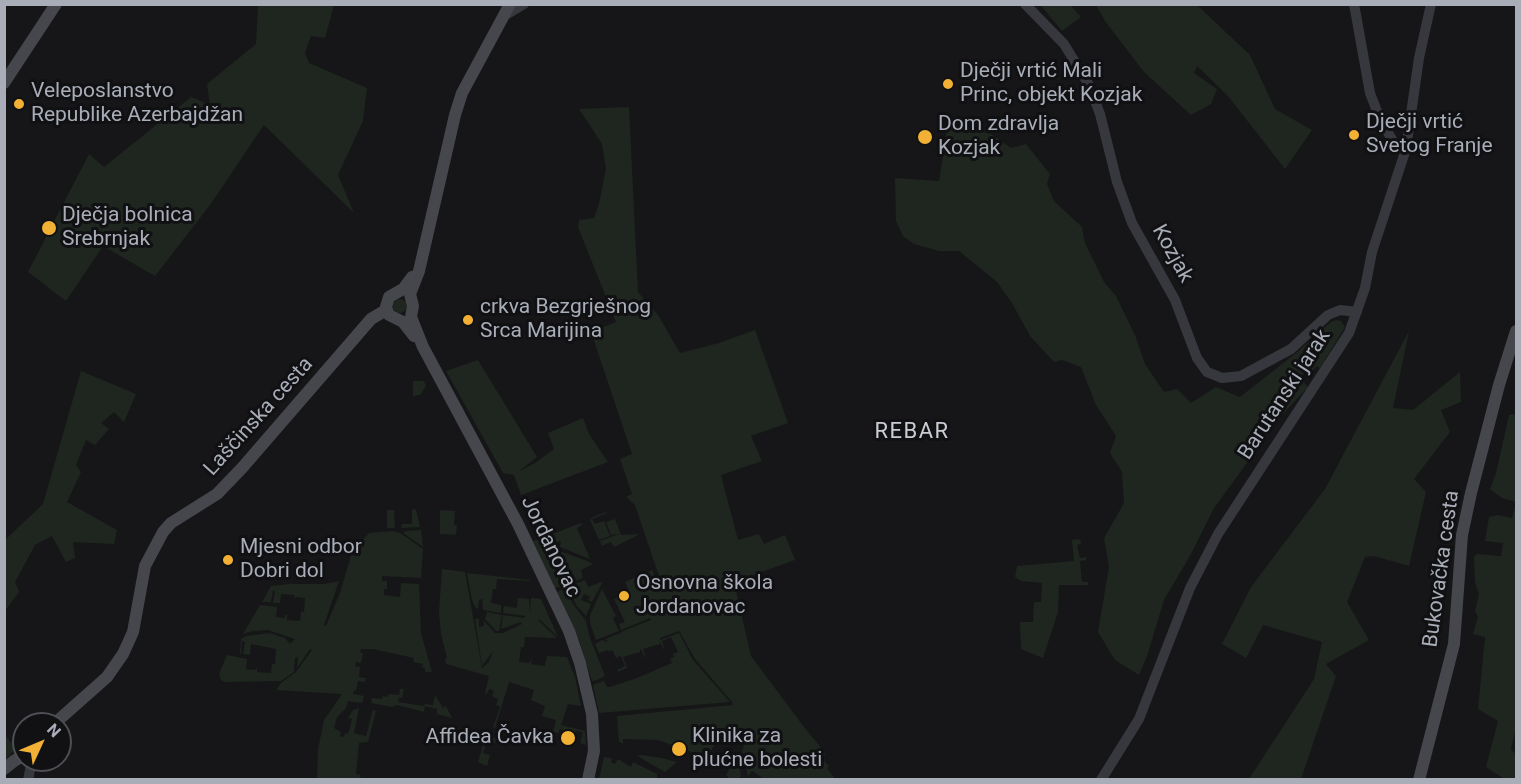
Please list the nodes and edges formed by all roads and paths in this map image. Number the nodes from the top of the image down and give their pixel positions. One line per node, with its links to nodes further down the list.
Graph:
1 (56, 4): 7 (main road)
2 (524, 4): 6 (street)
3 (1025, 4): 13 (street, Kozjak)
4 (1354, 4): 8 (street)
5 (1431, 4): 8 (street, Barutanski jarak)
6 (507, 10): 9 (main road)
7 (4, 83)
8 (1406, 149): 13 (street, Barutanski jarak)
9 (421, 263): 10 (main road); 11 (main road)
10 (397, 293): 11 (main road); 12 (main road)
11 (411, 306): 14 (main road); 16 (main road, Jordanovac)
12 (386, 310): 14 (main road); 17 (main road, Laščinska cesta)
13 (1357, 312): 19 (street, Barutanski jarak)
14 (399, 320): 16 (main road, Jordanovac)
15 (1516, 331): 20 (main road, Bukovačka cesta)
16 (423, 347): 18 (main road, Jordanovac)
17 (68, 712)
18 (588, 780)
19 (1101, 780)
20 (1419, 780)

